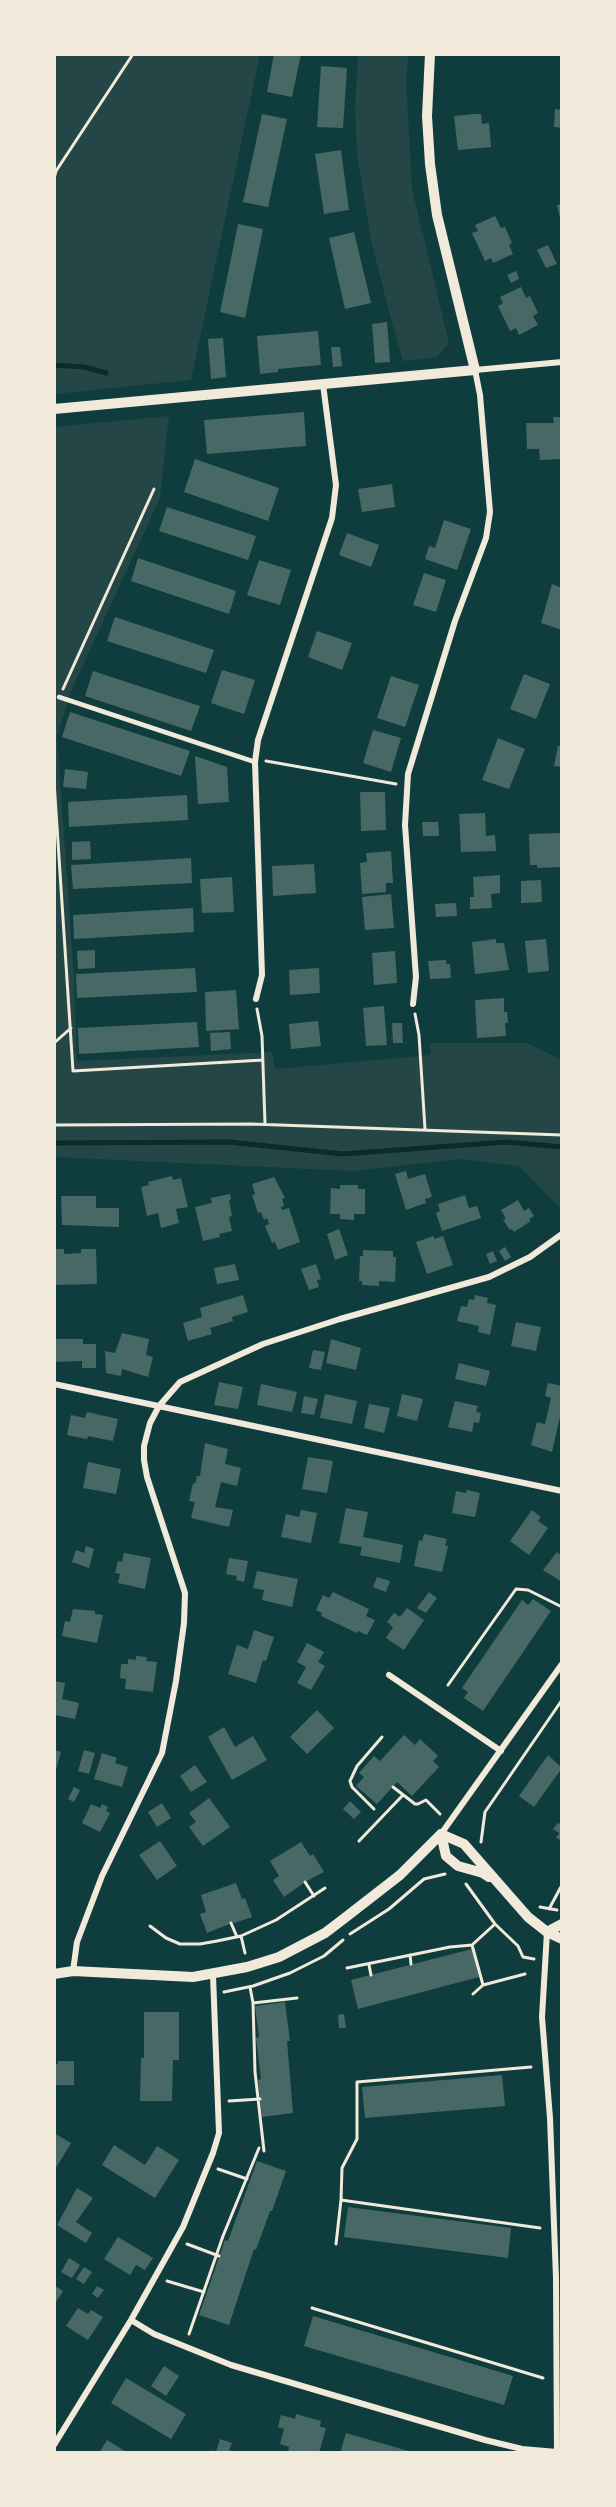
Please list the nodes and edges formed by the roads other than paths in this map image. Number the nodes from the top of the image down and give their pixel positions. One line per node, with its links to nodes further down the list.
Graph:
1 (430, 54): 3 (street)
2 (562, 362): 3 (street)
3 (475, 370): 4 (street); 9 (street)
4 (323, 384): 5 (street); 7 (street)
5 (54, 409)
6 (59, 697): 7 (lane)
7 (255, 762): 8 (street)
8 (256, 999)
9 (413, 1004)
10 (562, 1234): 12 (street)
11 (54, 1384): 12 (street)
12 (159, 1406): 13 (street); 22 (street)
13 (562, 1491)
14 (562, 1664): 16 (street)
15 (389, 1676): 16 (street)
16 (501, 1751): 17 (street)
17 (441, 1834): 18 (street); 18 (street); 24 (street)
18 (499, 1884): 20 (street)
19 (562, 1924): 20 (street)
20 (547, 1932): 21 (street); 27 (street)
21 (562, 1939)
22 (73, 1971): 23 (street); 24 (street)
23 (54, 1974)
24 (213, 1975): 25 (street)
25 (131, 2320): 26 (street); 27 (street)
26 (54, 2445)
27 (557, 2452)

